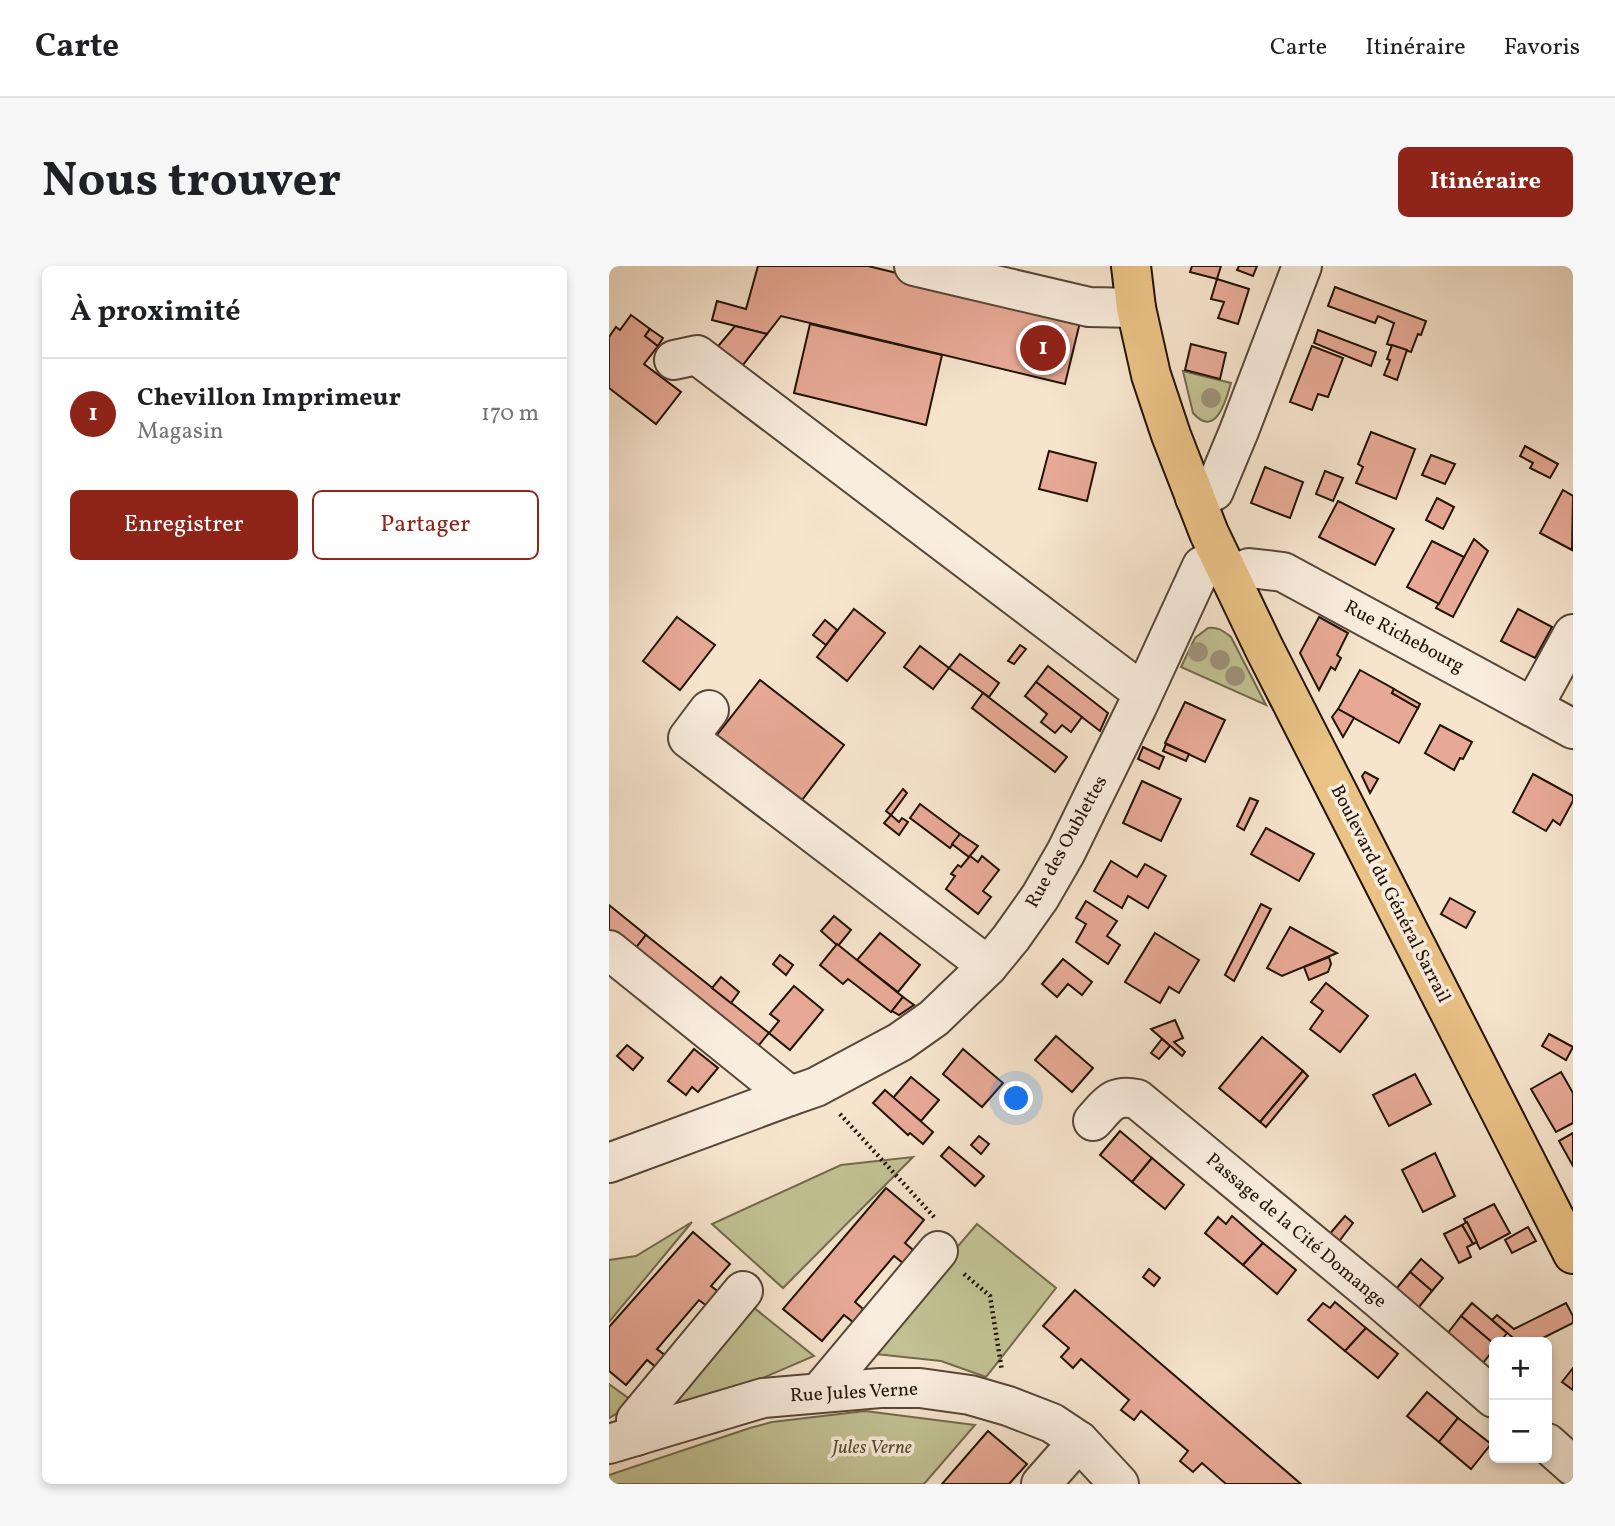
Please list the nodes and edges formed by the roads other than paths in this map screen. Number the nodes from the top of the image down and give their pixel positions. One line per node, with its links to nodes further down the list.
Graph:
1 (914, 266): 4 (street)
2 (1132, 266): 4 (main road, Boulevard du Général Sarrail)
3 (1302, 266): 6 (street)
4 (1136, 308): 6 (main road, Boulevard du Général Sarrail)
5 (674, 360): 9 (street)
6 (1195, 498): 7 (main road, Boulevard du Général Sarrail)
7 (1220, 556): 9 (street, Rue des Oublettes); 10 (street, Rue Richebourg); 19 (main road, Boulevard du Général Sarrail)
8 (1573, 634): 10 (street)
9 (1143, 693): 14 (street, Rue des Oublettes)
10 (1533, 707): 12 (street, Rue Richebourg)
11 (709, 710): 14 (street)
12 (1573, 729)
13 (609, 950): 15 (street)
14 (988, 966): 15 (street, Rue des Oublettes)
15 (790, 1096): 17 (street, Rue des Oublettes)
16 (1093, 1121): 22 (street, Passage de la Cité Domange)
17 (609, 1163)
18 (938, 1251): 21 (street)
19 (1573, 1254)
20 (743, 1291): 23 (street)
21 (819, 1393): 23 (street, Rue Jules Verne); 24 (street, Rue Jules Verne)
22 (1489, 1394)
23 (622, 1440)
24 (1079, 1441): 27 (street); 28 (street, Rue Jules Verne)
25 (1552, 1447): 26 (street)
26 (1573, 1466)
27 (1041, 1484)
28 (1119, 1484)

